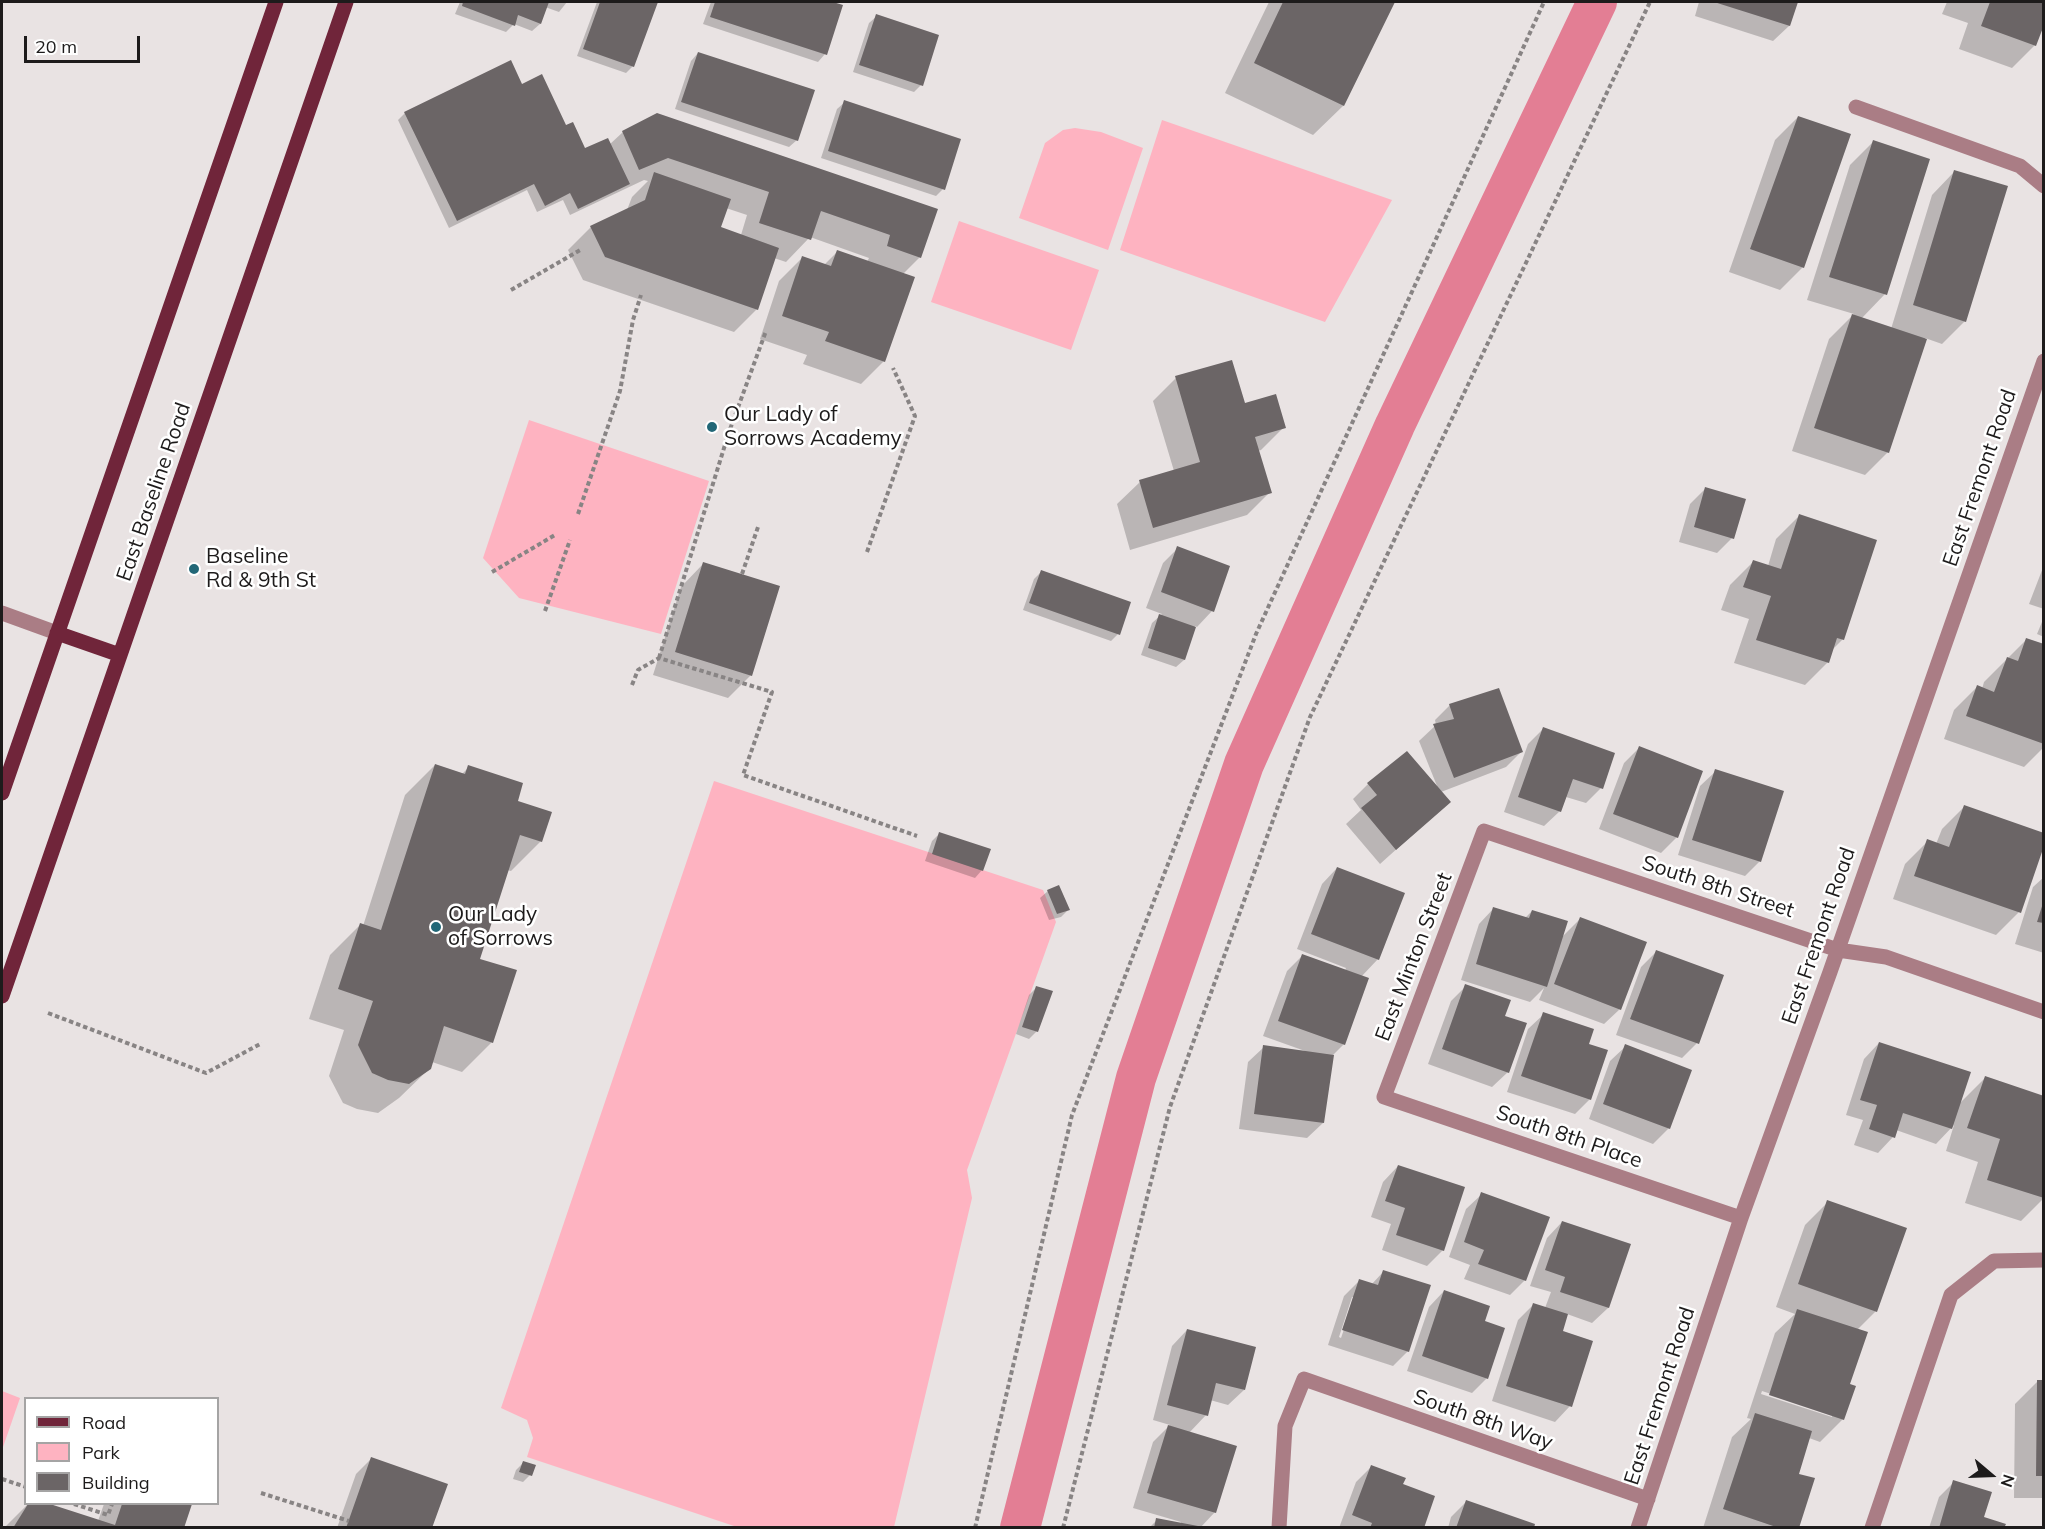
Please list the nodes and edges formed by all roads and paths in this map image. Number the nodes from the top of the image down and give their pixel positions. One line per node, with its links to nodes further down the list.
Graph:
1 (276, 2): 22 (main road)
2 (346, 2): 23 (main road, East Baseline Road)
3 (1544, 2): 44 (path)
4 (1650, 2): 45 (path)
5 (1856, 107): 6 (street)
6 (2043, 186)
7 (582, 249): 8 (path)
8 (511, 290)
9 (641, 295): 13 (path)
10 (766, 331): 24 (path)
11 (2043, 361): 29 (street, East Fremont Road)
12 (893, 368): 17 (path)
13 (578, 514)
14 (759, 527): 19 (path)
15 (555, 535): 18 (path)
16 (570, 540): 20 (path)
17 (867, 552)
18 (492, 572)
19 (742, 574)
20 (545, 611)
21 (2, 613): 22 (street)
22 (57, 633): 23 (main road); 26 (main road)
23 (120, 655): 30 (main road, East Baseline Road)
24 (659, 658): 25 (path); 28 (path)
25 (632, 685)
26 (2, 793)
27 (1484, 831): 29 (street, South 8th Street); 34 (street, East Minton Street)
28 (917, 836)
29 (1838, 950): 31 (street, South 8th Street); 35 (street, East Fremont Road)
30 (2, 996)
31 (2043, 1012)
32 (48, 1013): 33 (path)
33 (262, 1043)
34 (1384, 1097): 35 (street, South 8th Place)
35 (1740, 1218): 40 (street, East Fremont Road)
36 (2043, 1260): 48 (street)
37 (2, 1479): 38 (path)
38 (24, 1486)
39 (261, 1493): 43 (path)
40 (1648, 1499): 46 (street, South 8th Way); 47 (street, East Fremont Road)
41 (80, 1505): 42 (path)
42 (111, 1505)
43 (349, 1521)
44 (975, 1527)
45 (1063, 1527)
46 (1279, 1527)
47 (1638, 1527)
48 (1872, 1527)

